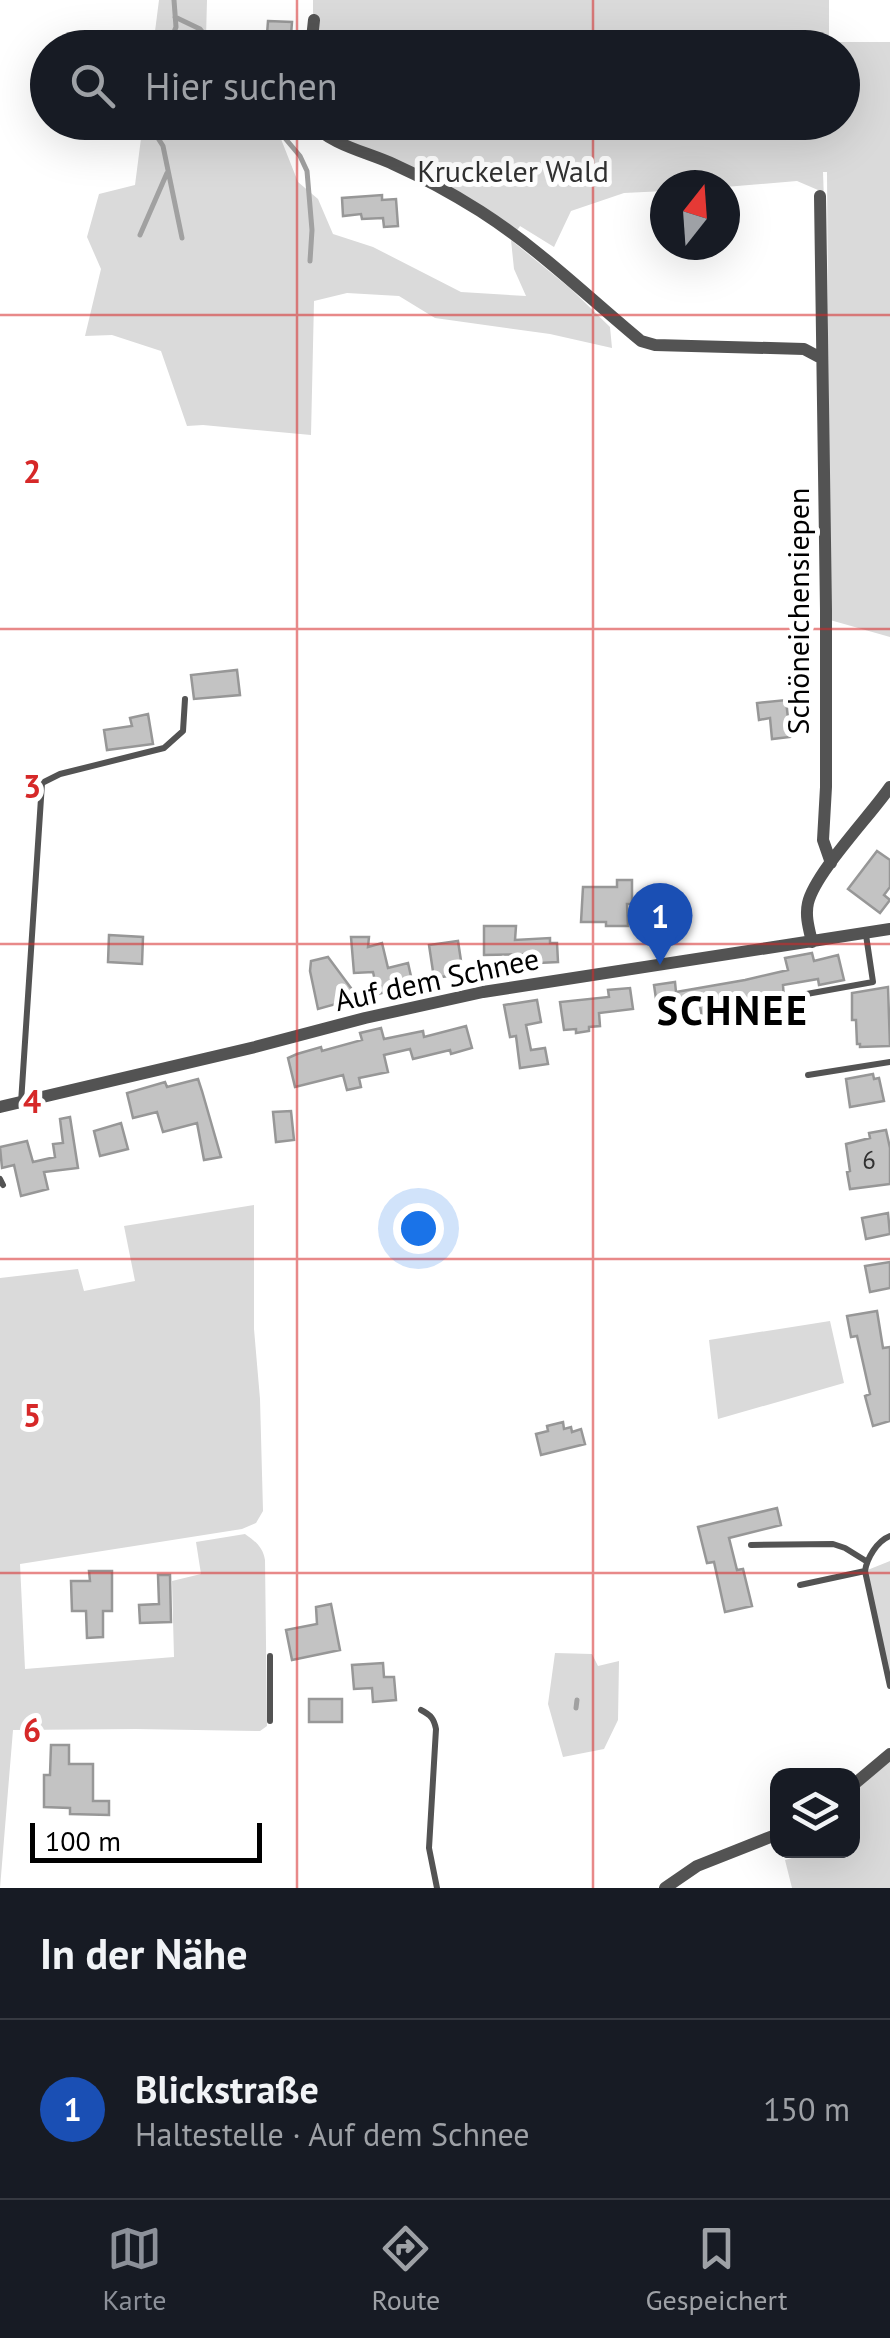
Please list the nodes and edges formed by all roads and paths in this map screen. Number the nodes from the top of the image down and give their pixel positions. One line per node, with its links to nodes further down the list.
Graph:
1 (314, 20): 2 (street)
2 (313, 30)
3 (337, 140): 5 (street)
4 (820, 196): 5 (street, Schöneichensiepen)
5 (821, 358): 8 (street, Schöneichensiepen)
6 (184, 699): 15 (lane)
7 (890, 788): 8 (street)
8 (831, 863): 11 (street)
9 (890, 929): 10 (street, Auf dem Schnee)
10 (865, 934): 11 (street, Auf dem Schnee); 12 (lane)
11 (812, 942): 15 (street, Auf dem Schnee)
12 (790, 997)
13 (890, 1062): 14 (lane)
14 (808, 1075)
15 (21, 1104): 16 (street, Auf dem Schnee)
16 (0, 1108)
17 (890, 1536): 19 (lane)
18 (750, 1545): 19 (lane)
19 (866, 1561): 20 (lane)
20 (865, 1571): 21 (lane); 23 (lane)
21 (800, 1585)
22 (270, 1656): 25 (lane)
23 (890, 1686)
24 (421, 1710): 29 (lane)
25 (270, 1721)
26 (890, 1754): 27 (street)
27 (860, 1779)
28 (770, 1837): 30 (street)
29 (437, 1888)
30 (665, 1888)

